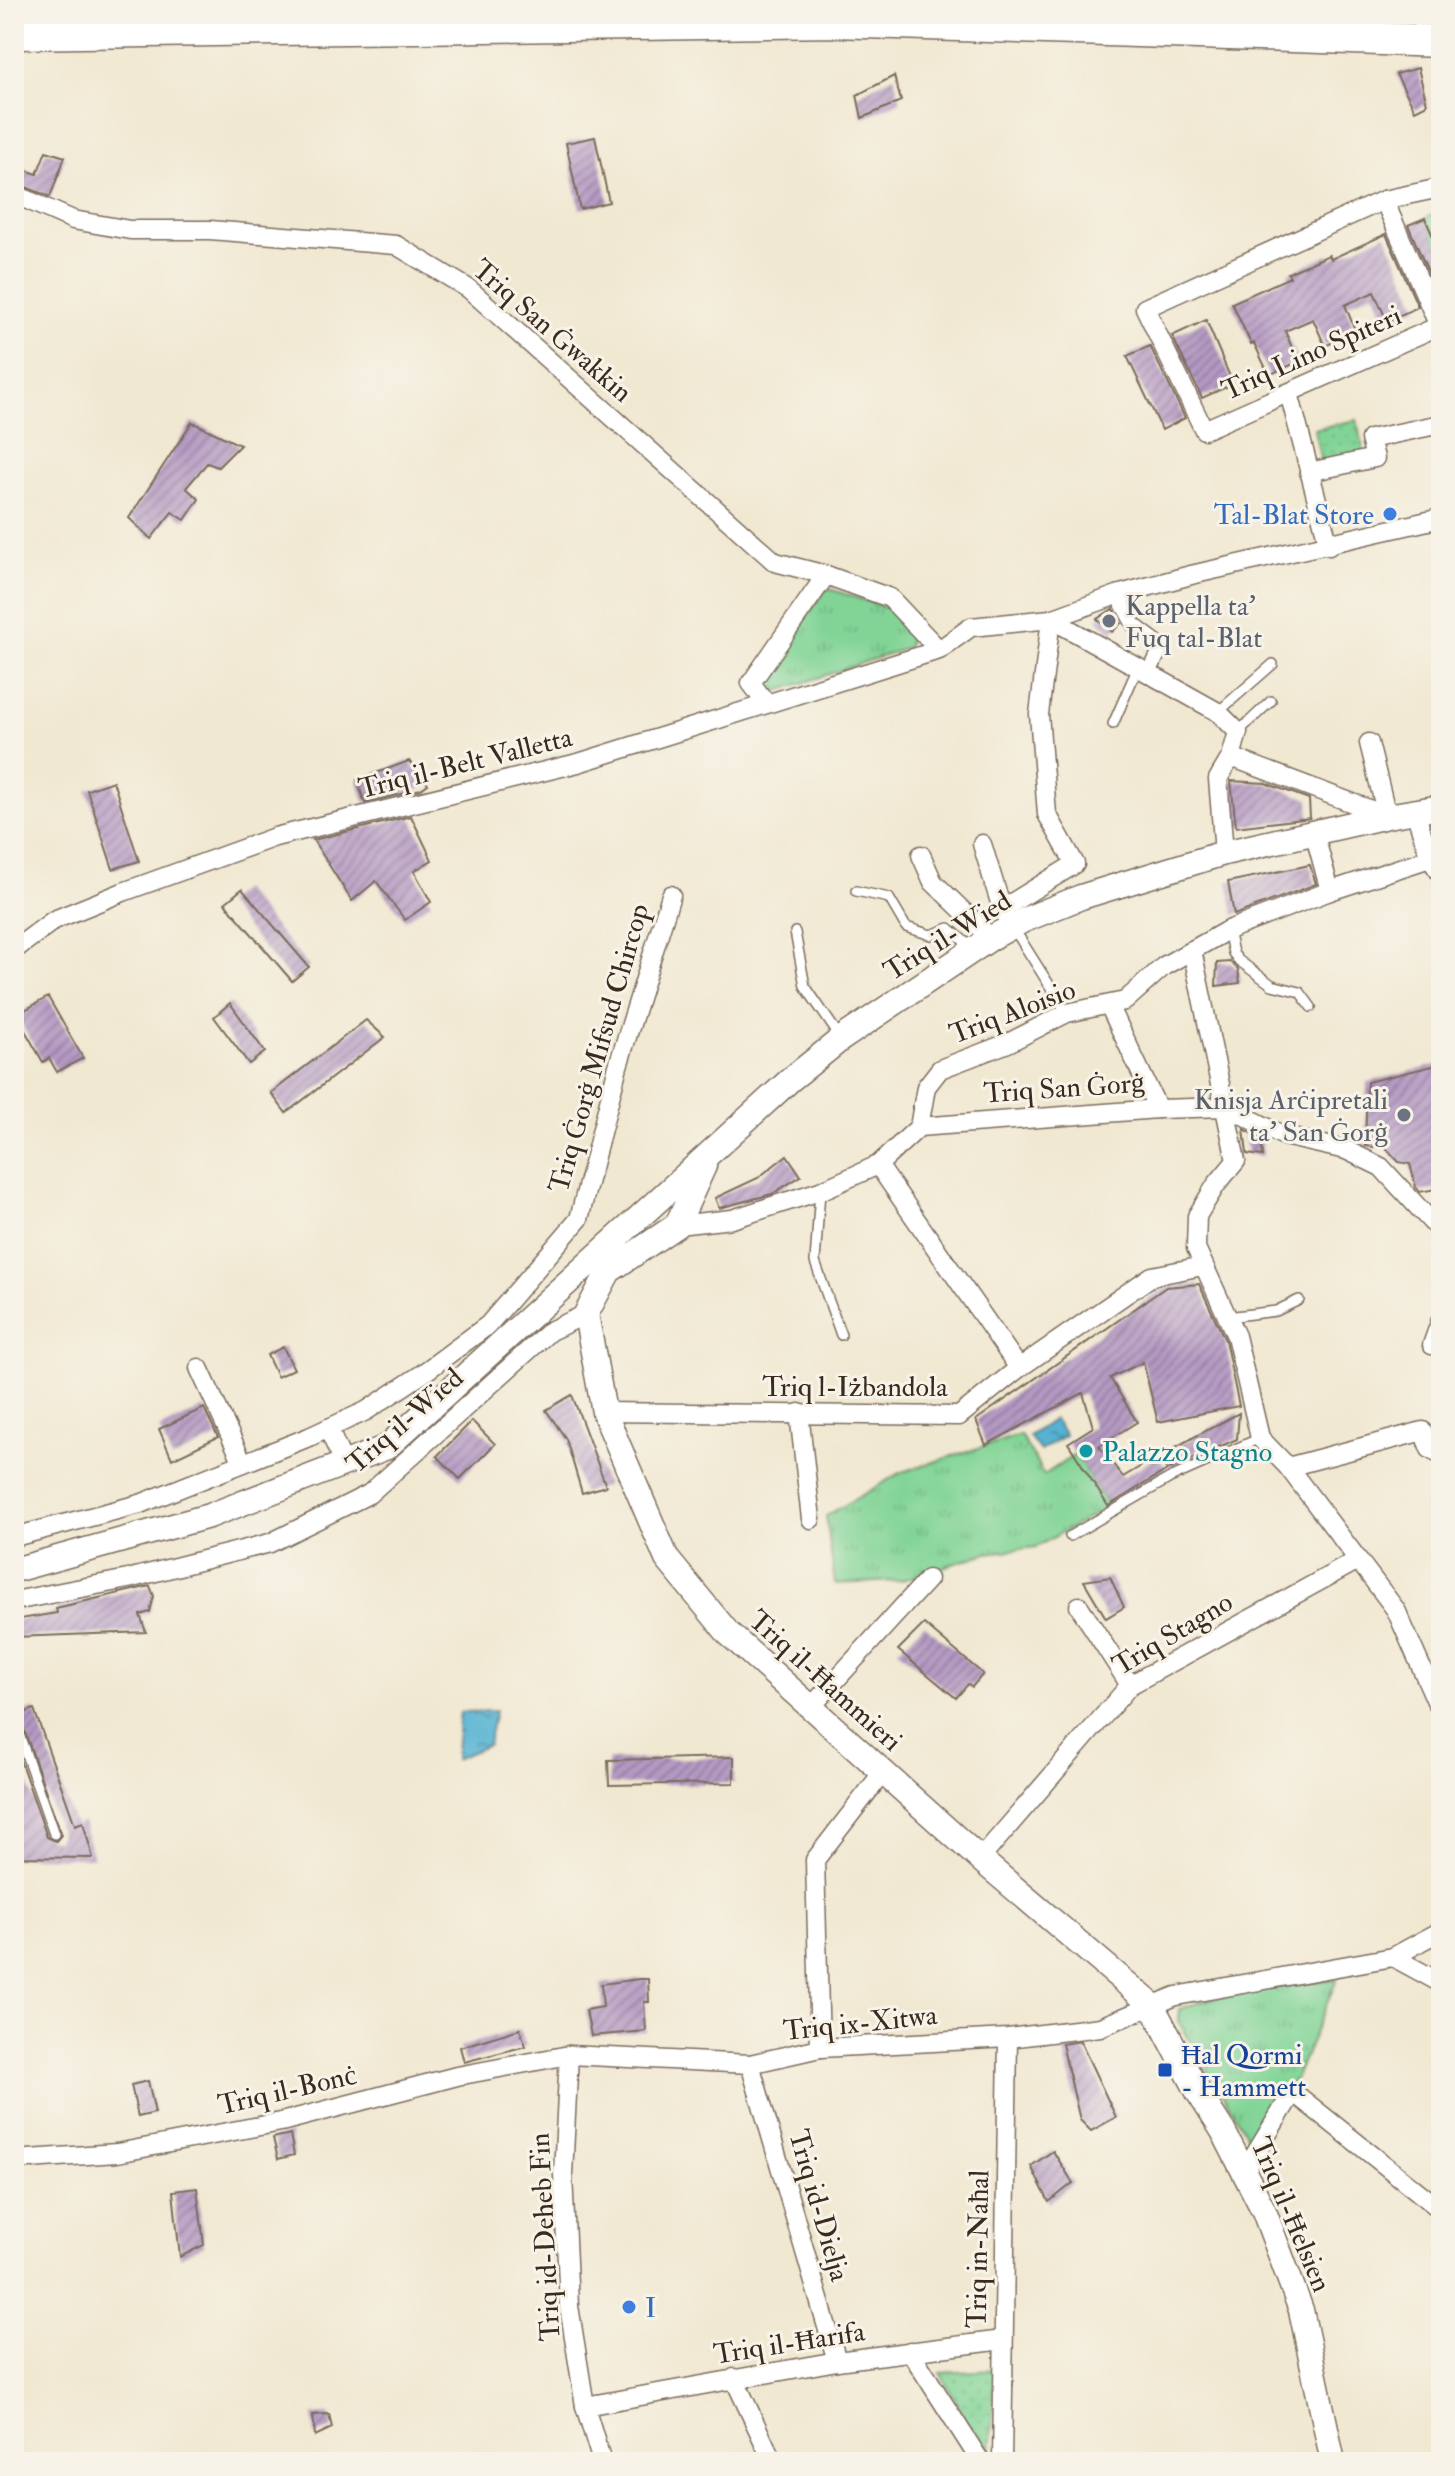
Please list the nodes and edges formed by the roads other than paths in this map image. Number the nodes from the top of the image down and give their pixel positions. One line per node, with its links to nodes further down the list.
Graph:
1 (14, 33): 2 (highway)
2 (1441, 41)
3 (1440, 188): 5 (street)
4 (14, 194): 12 (street, Triq San Ġwakkin)
5 (1384, 200): 6 (street); 7 (street, Triq Lino Spiteri)
6 (1441, 327): 7 (street, Triq Lino Spiteri)
7 (1289, 393): 9 (street)
8 (1441, 424): 9 (street)
9 (1309, 472): 11 (street)
10 (1441, 518): 11 (street, Triq il-Belt Valletta)
11 (1329, 546): 13 (street, Triq il-Belt Valletta)
12 (826, 575): 15 (street, Triq San Ġwakkin); 19 (street)
13 (1117, 595): 14 (street, Triq il-Belt Valletta); 17 (street)
14 (1051, 619): 15 (street, Triq il-Belt Valletta); 17 (street); 38 (street)
15 (939, 650): 19 (street, Triq il-Belt Valletta)
16 (1273, 664): 20 (lane)
17 (1143, 670): 20 (street); 21 (lane)
18 (1271, 701): 22 (lane)
19 (766, 703): 40 (street, Triq il-Belt Valletta)
20 (1218, 712): 22 (street)
21 (1113, 724)
22 (1238, 732): 24 (street)
23 (1369, 743): 27 (street)
24 (1231, 757): 27 (street); 30 (street)
25 (1441, 807): 26 (street, Triq il-Wied)
26 (1415, 811): 27 (street, Triq il-Wied); 32 (street)
27 (1387, 816): 28 (street, Triq il-Wied)
28 (1314, 832): 30 (street, Triq il-Wied); 35 (street)
29 (982, 844): 38 (street)
30 (1224, 853): 38 (street, Triq il-Wied)
31 (921, 855): 38 (street)
32 (1430, 858): 33 (street); 35 (street, Triq Aloisio)
33 (1441, 874)
34 (856, 891): 38 (lane)
35 (1330, 891): 37 (street, Triq Aloisio)
36 (671, 895): 55 (street, Triq Ġorġ Mifsud Chircop)
37 (1228, 930): 41 (street, Triq Aloisio); 43 (lane)
38 (994, 931): 44 (lane); 45 (street, Triq il-Wied)
39 (795, 932): 45 (lane)
40 (14, 950)
41 (1192, 950): 42 (street, Triq Aloisio); 46 (street)
42 (1109, 1005): 44 (street, Triq Aloisio); 47 (street)
43 (1311, 1007)
44 (1067, 1013): 48 (street, Triq Aloisio)
45 (841, 1039): 49 (street, Triq il-Wied)
46 (1227, 1107): 47 (street, Triq San Ġorġ); 52 (street, Triq San Ġorġ); 56 (street)
47 (1158, 1109): 48 (street, Triq San Ġorġ)
48 (919, 1127): 50 (street)
49 (708, 1156): 53 (street); 57 (street, Triq il-Wied)
50 (878, 1165): 51 (street); 65 (street)
51 (820, 1191): 53 (street); 62 (lane)
52 (1432, 1206): 54 (street, Triq San Ġorġ)
53 (677, 1225): 59 (street)
54 (1441, 1232)
55 (548, 1253): 57 (street); 68 (street, Triq il-Wied)
56 (1203, 1266): 60 (street); 65 (street, Triq l-Iżbandola)
57 (572, 1279): 72 (street, Triq il-Wied)
58 (1299, 1300): 60 (lane)
59 (586, 1314): 66 (street, Triq il-Ħammieri); 80 (street, Triq il-Wied)
60 (1227, 1317): 69 (street)
61 (1441, 1320): 63 (street)
62 (841, 1335)
63 (1432, 1345)
64 (199, 1368): 71 (street)
65 (1019, 1368): 67 (street, Triq l-Iżbandola)
66 (604, 1412): 67 (street, Triq l-Iżbandola); 84 (street, Triq il-Ħammieri)
67 (799, 1413): 74 (street)
68 (328, 1428): 71 (street, Triq il-Wied); 72 (street, Triq il-Wied)
69 (1260, 1438): 73 (street); 75 (lane)
70 (1441, 1455): 73 (street)
71 (243, 1463): 76 (street, Triq il-Wied)
72 (344, 1464): 78 (street, Triq il-Wied)
73 (1288, 1467): 77 (street)
74 (811, 1519)
75 (1070, 1536)
76 (14, 1537)
77 (1358, 1560): 82 (street, Triq Stagno); 83 (street)
78 (14, 1570)
79 (928, 1579): 84 (street)
80 (14, 1601)
81 (1079, 1606): 82 (street)
82 (1130, 1685): 88 (street, Triq Stagno)
83 (1441, 1704)
84 (812, 1706): 86 (street, Triq il-Ħammieri)
85 (14, 1720): 87 (lane)
86 (883, 1772): 88 (street, Triq il-Ħammieri); 94 (street)
87 (54, 1834)
88 (980, 1859): 92 (street, Triq il-Ħammieri)
89 (1438, 1928): 90 (street, Triq ix-Xitwa)
90 (1393, 1957): 91 (street); 92 (street, Triq ix-Xitwa)
91 (1441, 1983)
92 (1152, 2005): 93 (street, Triq ix-Xitwa); 98 (street, Triq il-Ħelsien)
93 (1008, 2038): 94 (street, Triq ix-Xitwa); 100 (street, Triq in-Naħal)
94 (820, 2048): 96 (street, Triq ix-Xitwa)
95 (569, 2055): 96 (street, Triq ix-Xitwa); 97 (street, Triq il-Bonċ); 104 (street, Triq id-Deheb Fin)
96 (750, 2064): 102 (street, Triq id-Dielja)
97 (14, 2160)
98 (1245, 2171): 99 (street); 109 (street, Triq il-Ħelsien)
99 (1441, 2210)
100 (1003, 2340): 101 (street, Triq il-Ħarifa); 108 (street, Triq in-Naħal)
101 (910, 2351): 102 (street, Triq il-Ħarifa); 107 (street)
102 (837, 2361): 103 (street, Triq il-Ħarifa)
103 (734, 2378): 104 (street, Triq il-Ħarifa); 106 (street)
104 (585, 2406): 105 (street, Triq id-Deheb Fin)
105 (602, 2462)
106 (773, 2462)
107 (981, 2462)
108 (1002, 2462)
109 (1333, 2462)

